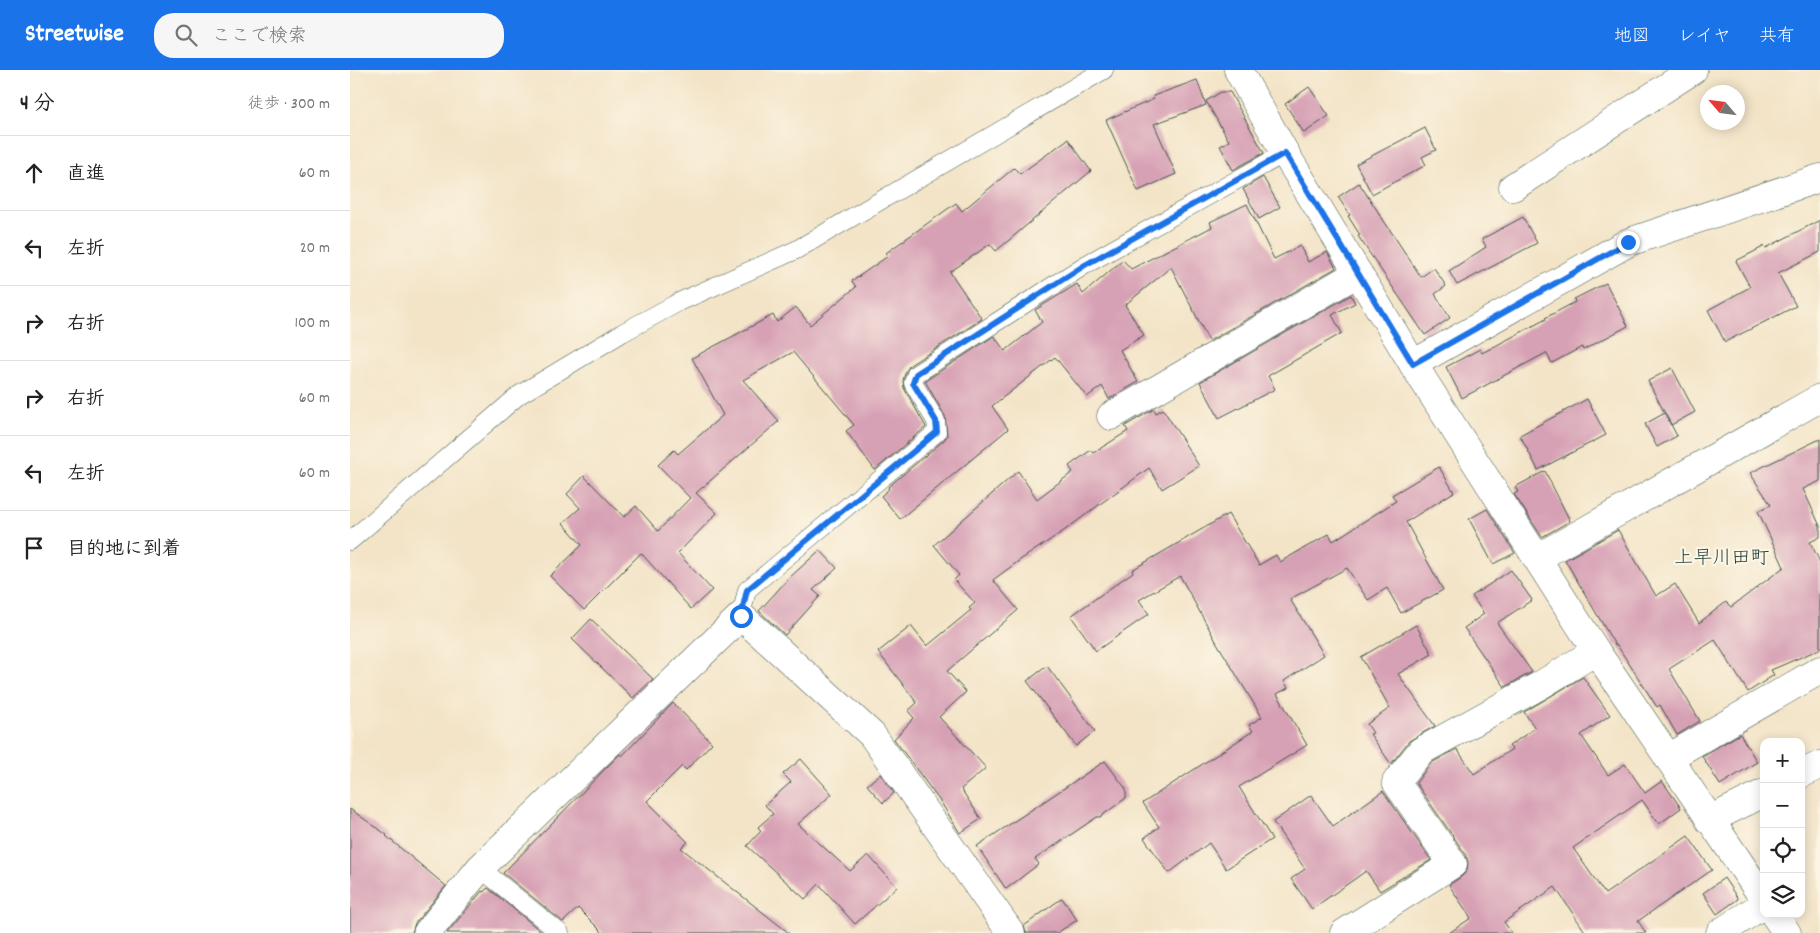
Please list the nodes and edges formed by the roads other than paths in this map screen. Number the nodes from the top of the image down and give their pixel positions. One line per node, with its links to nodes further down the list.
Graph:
1 (1104, 70): 11 (lane)
2 (1238, 70): 4 (street)
3 (1693, 70): 6 (street)
4 (1285, 153): 7 (street); 13 (lane)
5 (1820, 178): 8 (street)
6 (1513, 188)
7 (1358, 273): 8 (street); 10 (street)
8 (1413, 364): 12 (street)
9 (1820, 398): 12 (street)
10 (1111, 416)
11 (350, 541)
12 (1537, 558): 14 (street)
13 (741, 616): 21 (street); 27 (street)
14 (1596, 651): 16 (street); 28 (street)
15 (1820, 670): 16 (street)
16 (1668, 758): 20 (street)
17 (1820, 765): 18 (street)
18 (1805, 772)
19 (1760, 795): 20 (street)
20 (1710, 820): 22 (street)
21 (480, 868): 25 (street); 26 (lane)
22 (1760, 894)
23 (1760, 907): 29 (street)
24 (1777, 918): 30 (street)
25 (427, 933)
26 (560, 933)
27 (1011, 933)
28 (1344, 933)
29 (1720, 933)
30 (1786, 933)

